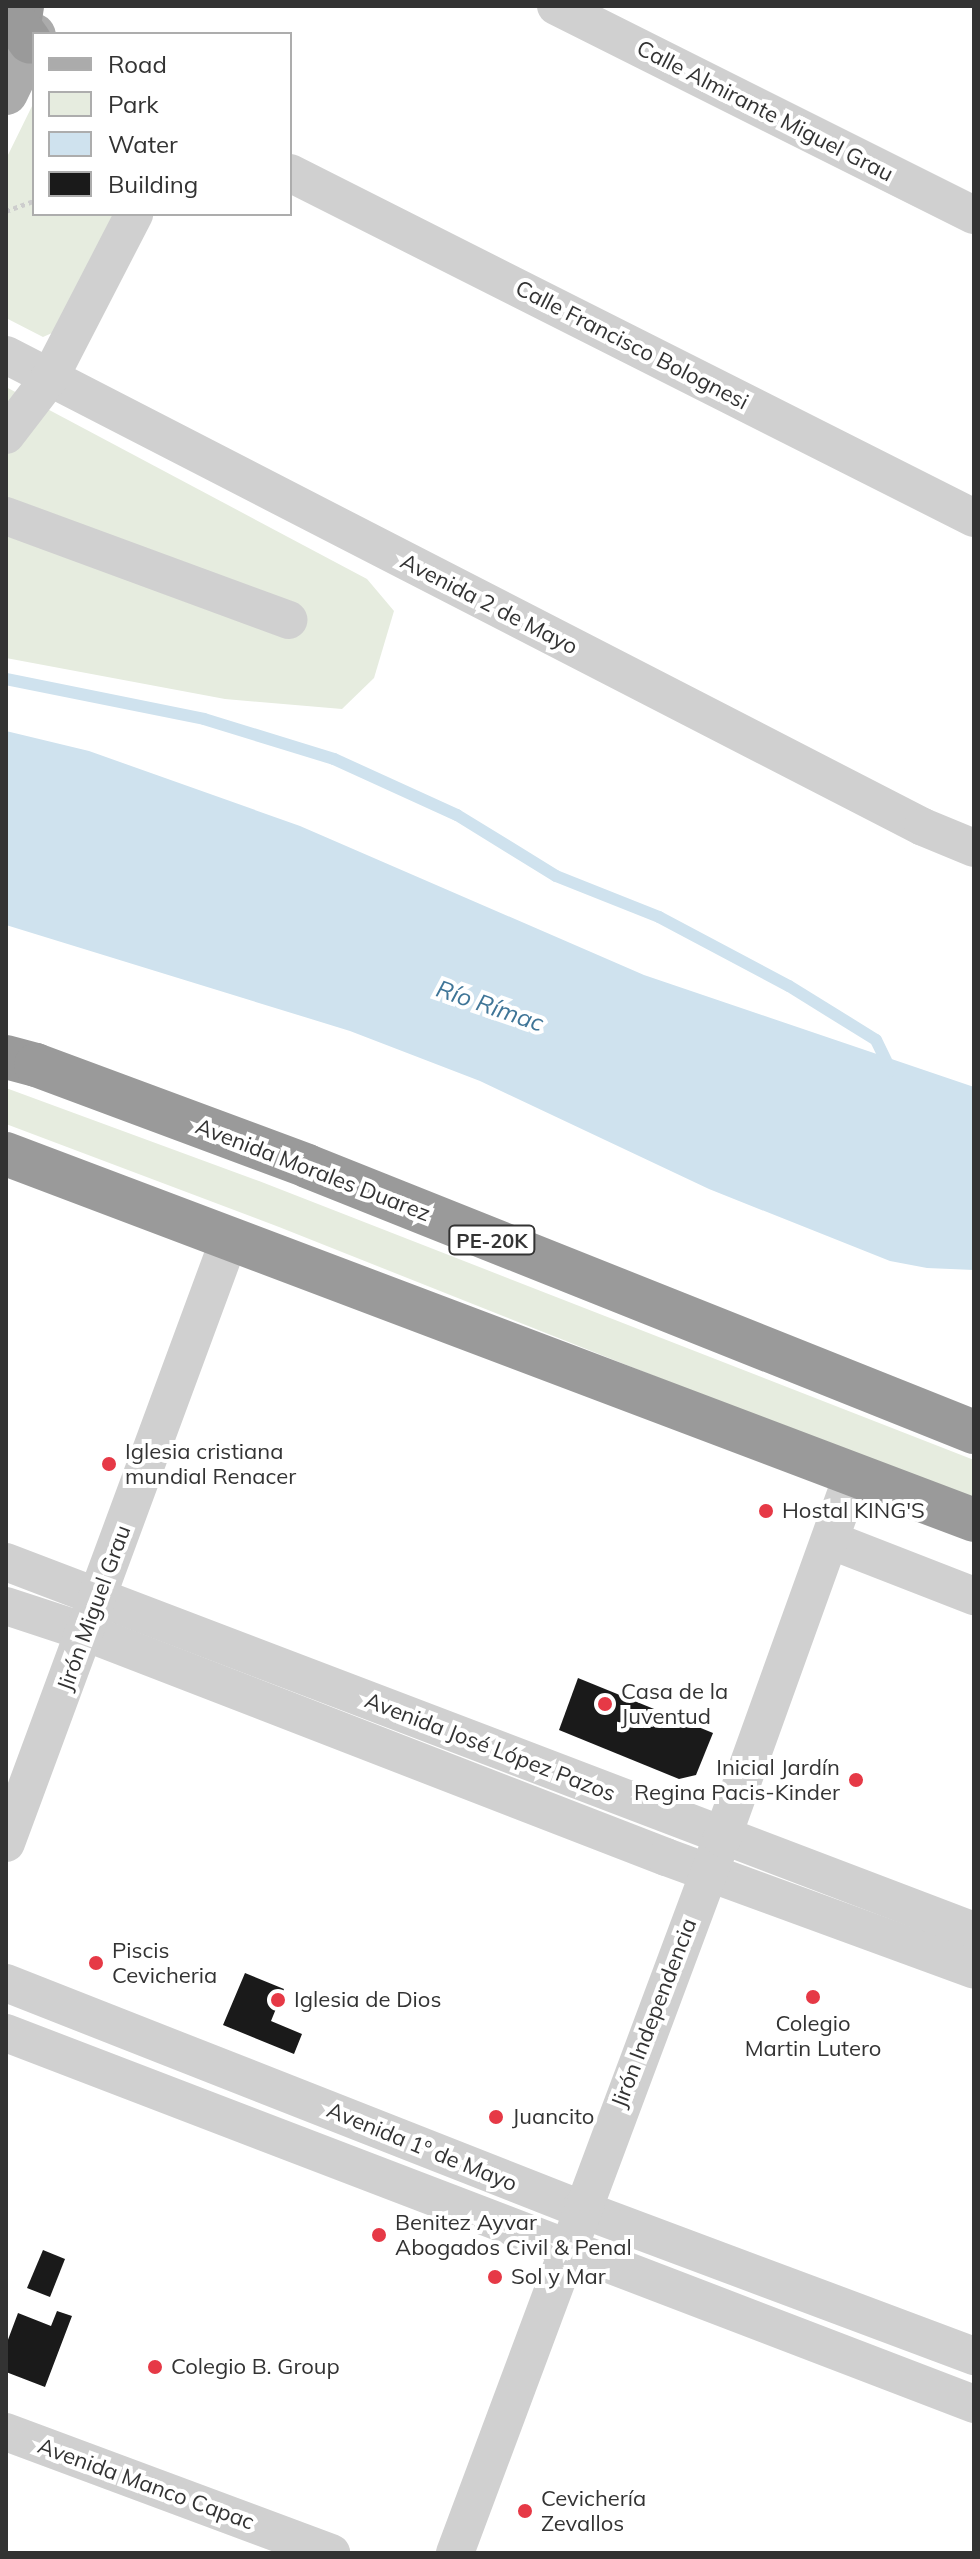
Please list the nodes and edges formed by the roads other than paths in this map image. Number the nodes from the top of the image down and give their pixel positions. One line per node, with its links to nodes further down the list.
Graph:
1 (556, 6): 5 (street, Calle Almirante Miguel Grau)
2 (32, 33): 3 (main road)
3 (6, 93)
4 (292, 174): 11 (street, Calle Francisco Bolognesi)
5 (974, 215)
6 (133, 216): 8 (street)
7 (6, 355): 8 (street, Avenida 2 de Mayo)
8 (49, 379): 9 (street); 13 (street, Avenida 2 de Mayo)
9 (6, 435)
10 (6, 516): 12 (street)
11 (973, 516)
12 (288, 620)
13 (974, 848)
14 (6, 1057): 17 (highway, Avenida Morales Duarez / PE-20K)
15 (6, 1154): 16 (highway)
16 (230, 1237): 18 (highway); 22 (street, Jirón Miguel Grau)
17 (974, 1432)
18 (854, 1472): 19 (highway); 20 (street, Jirón Independencia)
19 (974, 1520)
20 (830, 1540): 23 (street); 26 (street, Jirón Independencia)
21 (6, 1562): 22 (street, Avenida José López Pazos)
22 (99, 1595): 25 (street, Jirón Miguel Grau); 26 (street, Avenida José López Pazos)
23 (974, 1596)
24 (6, 1606): 25 (street, Avenida José López Pazos)
25 (85, 1632): 27 (street, Jirón Miguel Grau); 28 (street, Avenida José López Pazos)
26 (722, 1838): 28 (street, Jirón Independencia); 29 (street, Avenida José López Pazos)
27 (6, 1843)
28 (708, 1872): 30 (street, Avenida José López Pazos); 33 (street, Jirón Independencia)
29 (974, 1931)
30 (974, 1970)
31 (6, 1983): 33 (street, Avenida 1º de Mayo)
32 (6, 2033): 34 (street, Avenida 1º de Mayo)
33 (581, 2209): 34 (street, Jirón Independencia); 35 (street, Avenida 1º de Mayo)
34 (566, 2249): 36 (street, Avenida 1º de Mayo); 39 (street, Jirón Independencia)
35 (974, 2356)
36 (974, 2404)
37 (6, 2432): 38 (street, Avenida Manco Capac)
38 (331, 2553)
39 (455, 2553)

